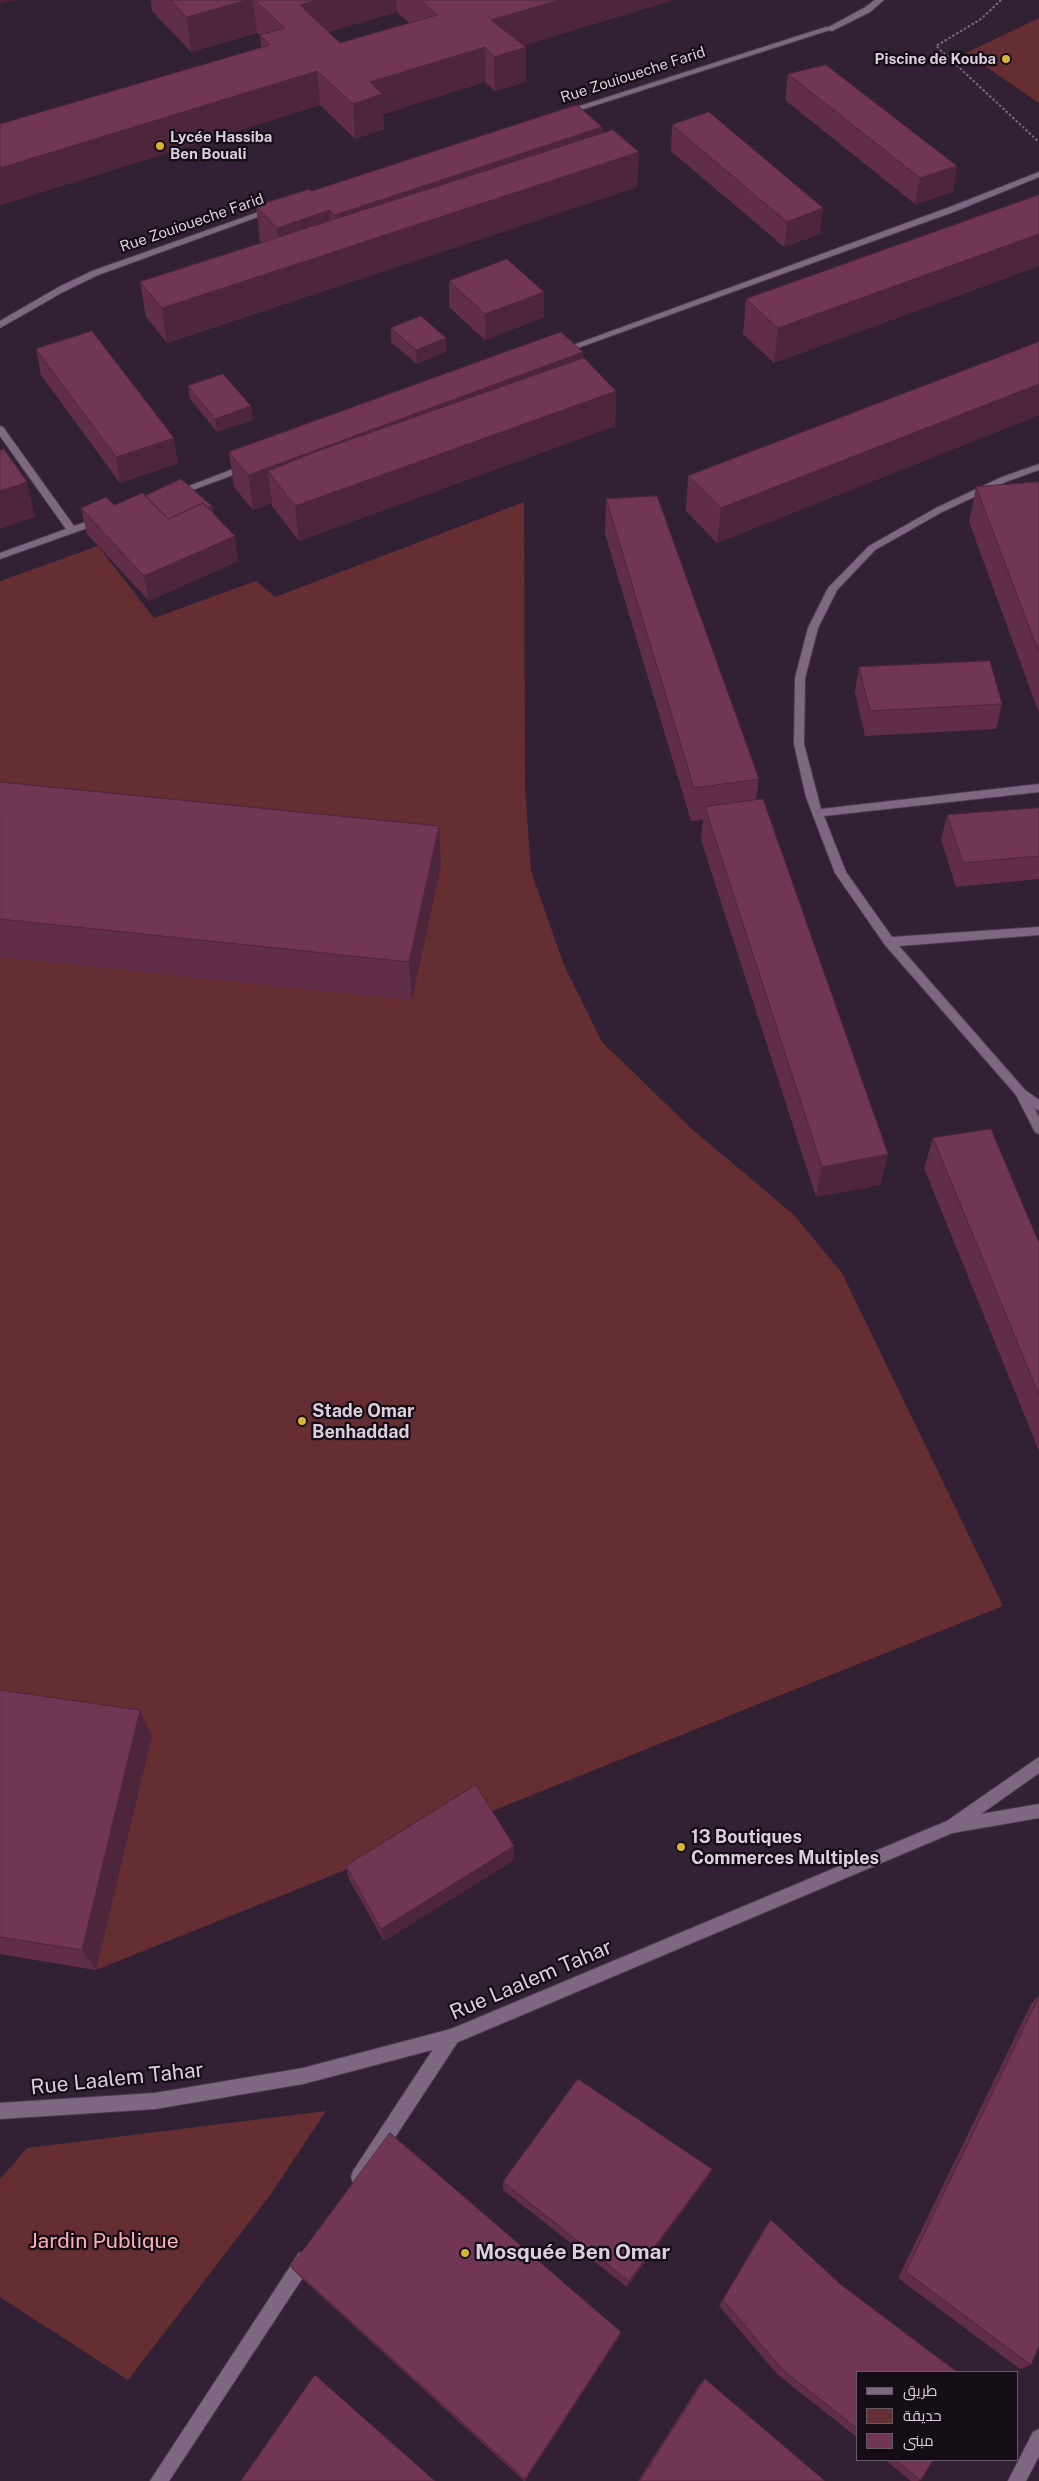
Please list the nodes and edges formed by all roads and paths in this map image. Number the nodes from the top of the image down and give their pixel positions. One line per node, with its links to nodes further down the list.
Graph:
1 (880, 0): 3 (street, Rue Zouioueche Farid)
2 (1001, 0): 4 (path)
3 (552, 116)
4 (1039, 142)
5 (1039, 174): 8 (street)
6 (284, 206): 7 (street, Rue Zouioueche Farid)
7 (0, 325)
8 (556, 353)
9 (0, 429): 14 (street)
10 (259, 462): 12 (street)
11 (1039, 467): 17 (street)
12 (166, 496)
13 (110, 517): 14 (street)
14 (73, 531): 15 (street)
15 (0, 556)
16 (1039, 788): 17 (street)
17 (817, 813): 19 (street)
18 (1039, 931): 19 (street)
19 (889, 942): 20 (street)
20 (1021, 1093): 21 (street); 22 (street)
21 (1039, 1106)
22 (1039, 1129)
23 (1039, 1764): 25 (street, Rue Laalem Tahar)
24 (1039, 1811): 25 (street)
25 (952, 1826): 26 (street, Rue Laalem Tahar)
26 (451, 2037): 27 (street, Rue Laalem Tahar); 28 (street)
27 (0, 2111)
28 (348, 2194)
29 (316, 2243): 31 (street)
30 (1039, 2438): 32 (street)
31 (159, 2481)
32 (1017, 2481)

